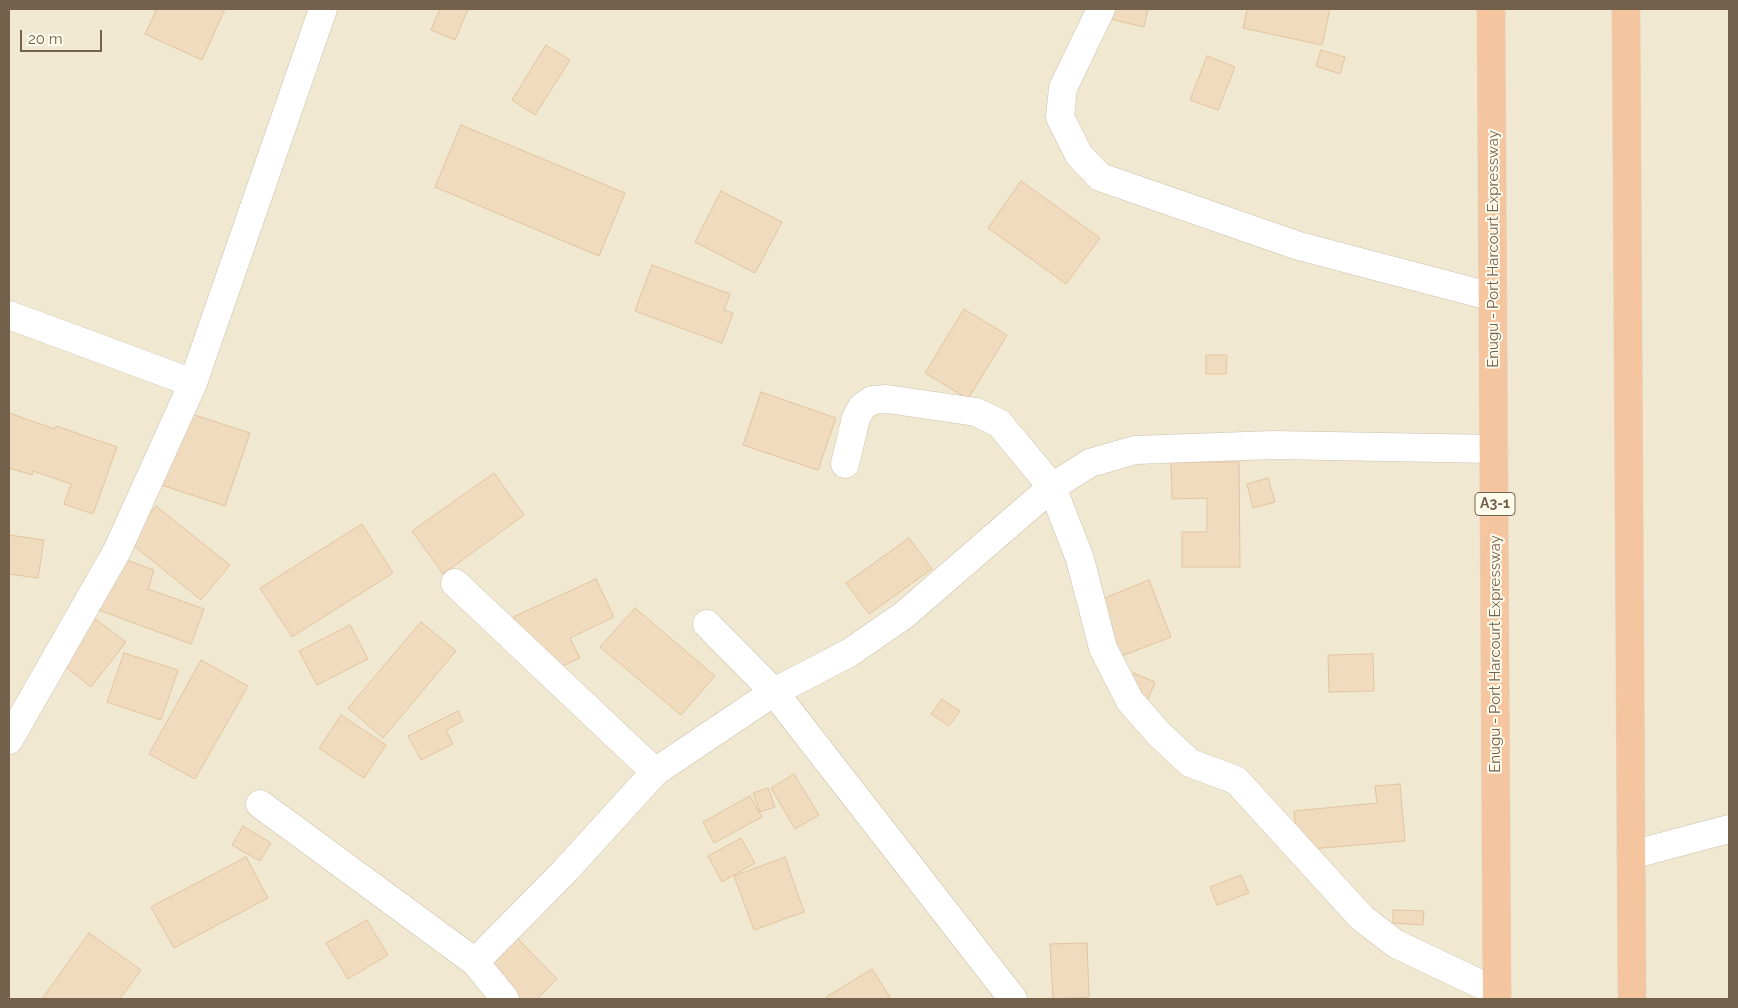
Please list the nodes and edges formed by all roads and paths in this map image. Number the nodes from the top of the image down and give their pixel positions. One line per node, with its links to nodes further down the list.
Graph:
1 (323, 9): 7 (street)
2 (1102, 9): 5 (street)
3 (1492, 9): 5 (highway, Enugu - Port Harcourt Expressway / A3-1)
4 (1626, 9): 18 (highway)
5 (1493, 297): 8 (highway, Enugu - Port Harcourt Expressway / A3-1)
6 (9, 315): 7 (street)
7 (193, 383): 14 (street)
8 (1494, 449): 10 (street); 20 (highway, Enugu - Port Harcourt Expressway / A3-1)
9 (845, 464): 10 (street)
10 (1052, 487): 13 (street); 20 (street)
11 (455, 583): 15 (street)
12 (707, 624): 13 (street)
13 (774, 692): 15 (street); 22 (street)
14 (9, 740)
15 (655, 772): 19 (street)
16 (260, 804): 19 (street)
17 (1729, 829): 18 (street)
18 (1631, 855): 23 (highway)
19 (474, 962): 21 (street)
20 (1497, 996)
21 (505, 999)
22 (1013, 999)
23 (1632, 999)

